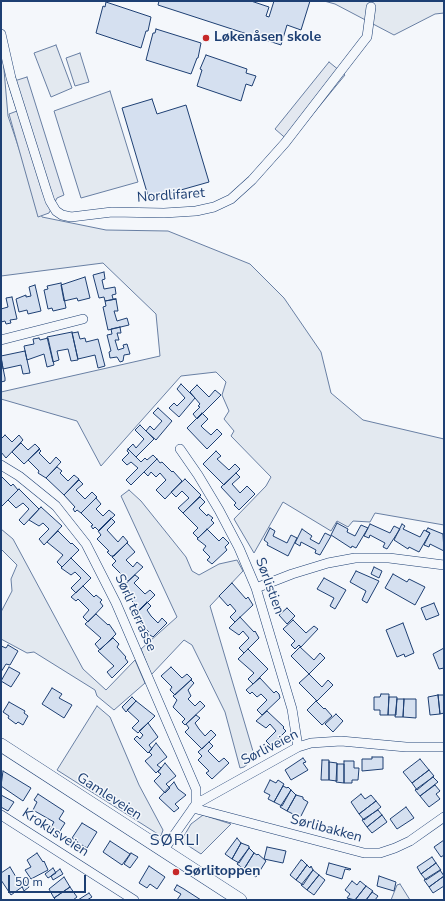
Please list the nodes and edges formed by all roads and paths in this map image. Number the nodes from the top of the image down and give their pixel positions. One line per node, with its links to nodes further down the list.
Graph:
1 (371, 7): 2 (street, Nordlifaret)
2 (1, 34)
3 (82, 318): 4 (street)
4 (1, 340)
5 (180, 449): 8 (street, Sørlistien)
6 (1, 465): 12 (street, Sørli terrasse)
7 (444, 565): 8 (street)
8 (256, 588): 10 (street, Sørlistien)
9 (1, 745): 15 (street, Gamleveien)
10 (298, 747): 11 (street, Sørliveien); 12 (street, Sørliveien)
11 (444, 748)
12 (194, 806): 14 (street, Sørlibakken); 15 (street, Sørliveien)
13 (1, 814): 16 (street, Krokusveien)
14 (444, 817)
15 (163, 851): 17 (street, Gamleveien)
16 (134, 900)
17 (240, 900)

